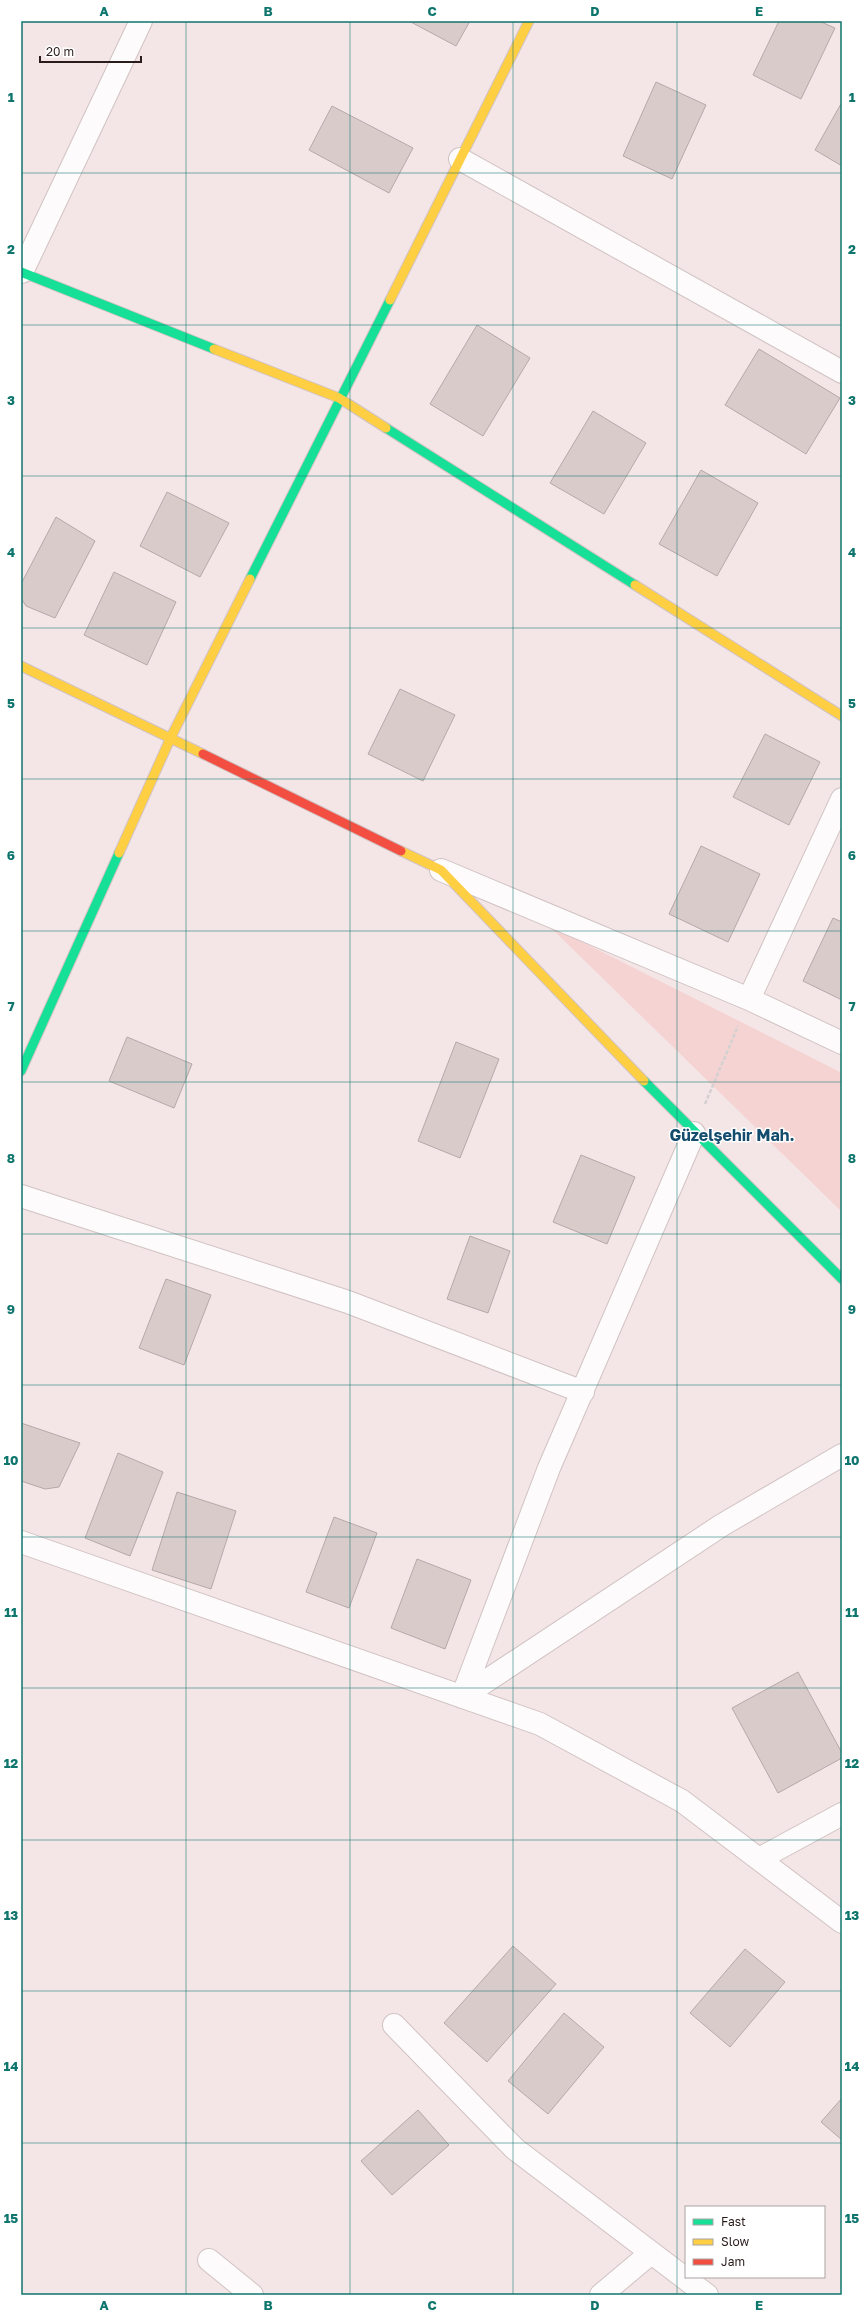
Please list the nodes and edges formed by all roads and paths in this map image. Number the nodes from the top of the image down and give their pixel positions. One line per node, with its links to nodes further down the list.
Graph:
1 (141, 21): 4 (street)
2 (529, 21): 3 (street)
3 (460, 159): 5 (street); 6 (street)
4 (21, 272): 6 (street)
5 (842, 372)
6 (339, 398): 8 (street); 9 (street)
7 (21, 666): 9 (street)
8 (842, 716)
9 (171, 737): 11 (street); 14 (street)
10 (842, 799): 12 (street)
11 (441, 870): 12 (street); 15 (street)
12 (749, 1000): 13 (street); 15 (path)
13 (842, 1043)
14 (21, 1071)
15 (694, 1133): 17 (street); 18 (street)
16 (21, 1196): 18 (street)
17 (842, 1279)
18 (583, 1392): 21 (street)
19 (842, 1456): 21 (street)
20 (21, 1542): 21 (street)
21 (462, 1697): 23 (street)
22 (842, 1814): 23 (street)
23 (759, 1859): 24 (street)
24 (842, 1922)
25 (394, 2025): 26 (street)
26 (652, 2253): 29 (street); 30 (street)
27 (209, 2260): 28 (street)
28 (252, 2295)
29 (601, 2295)
30 (707, 2295)

